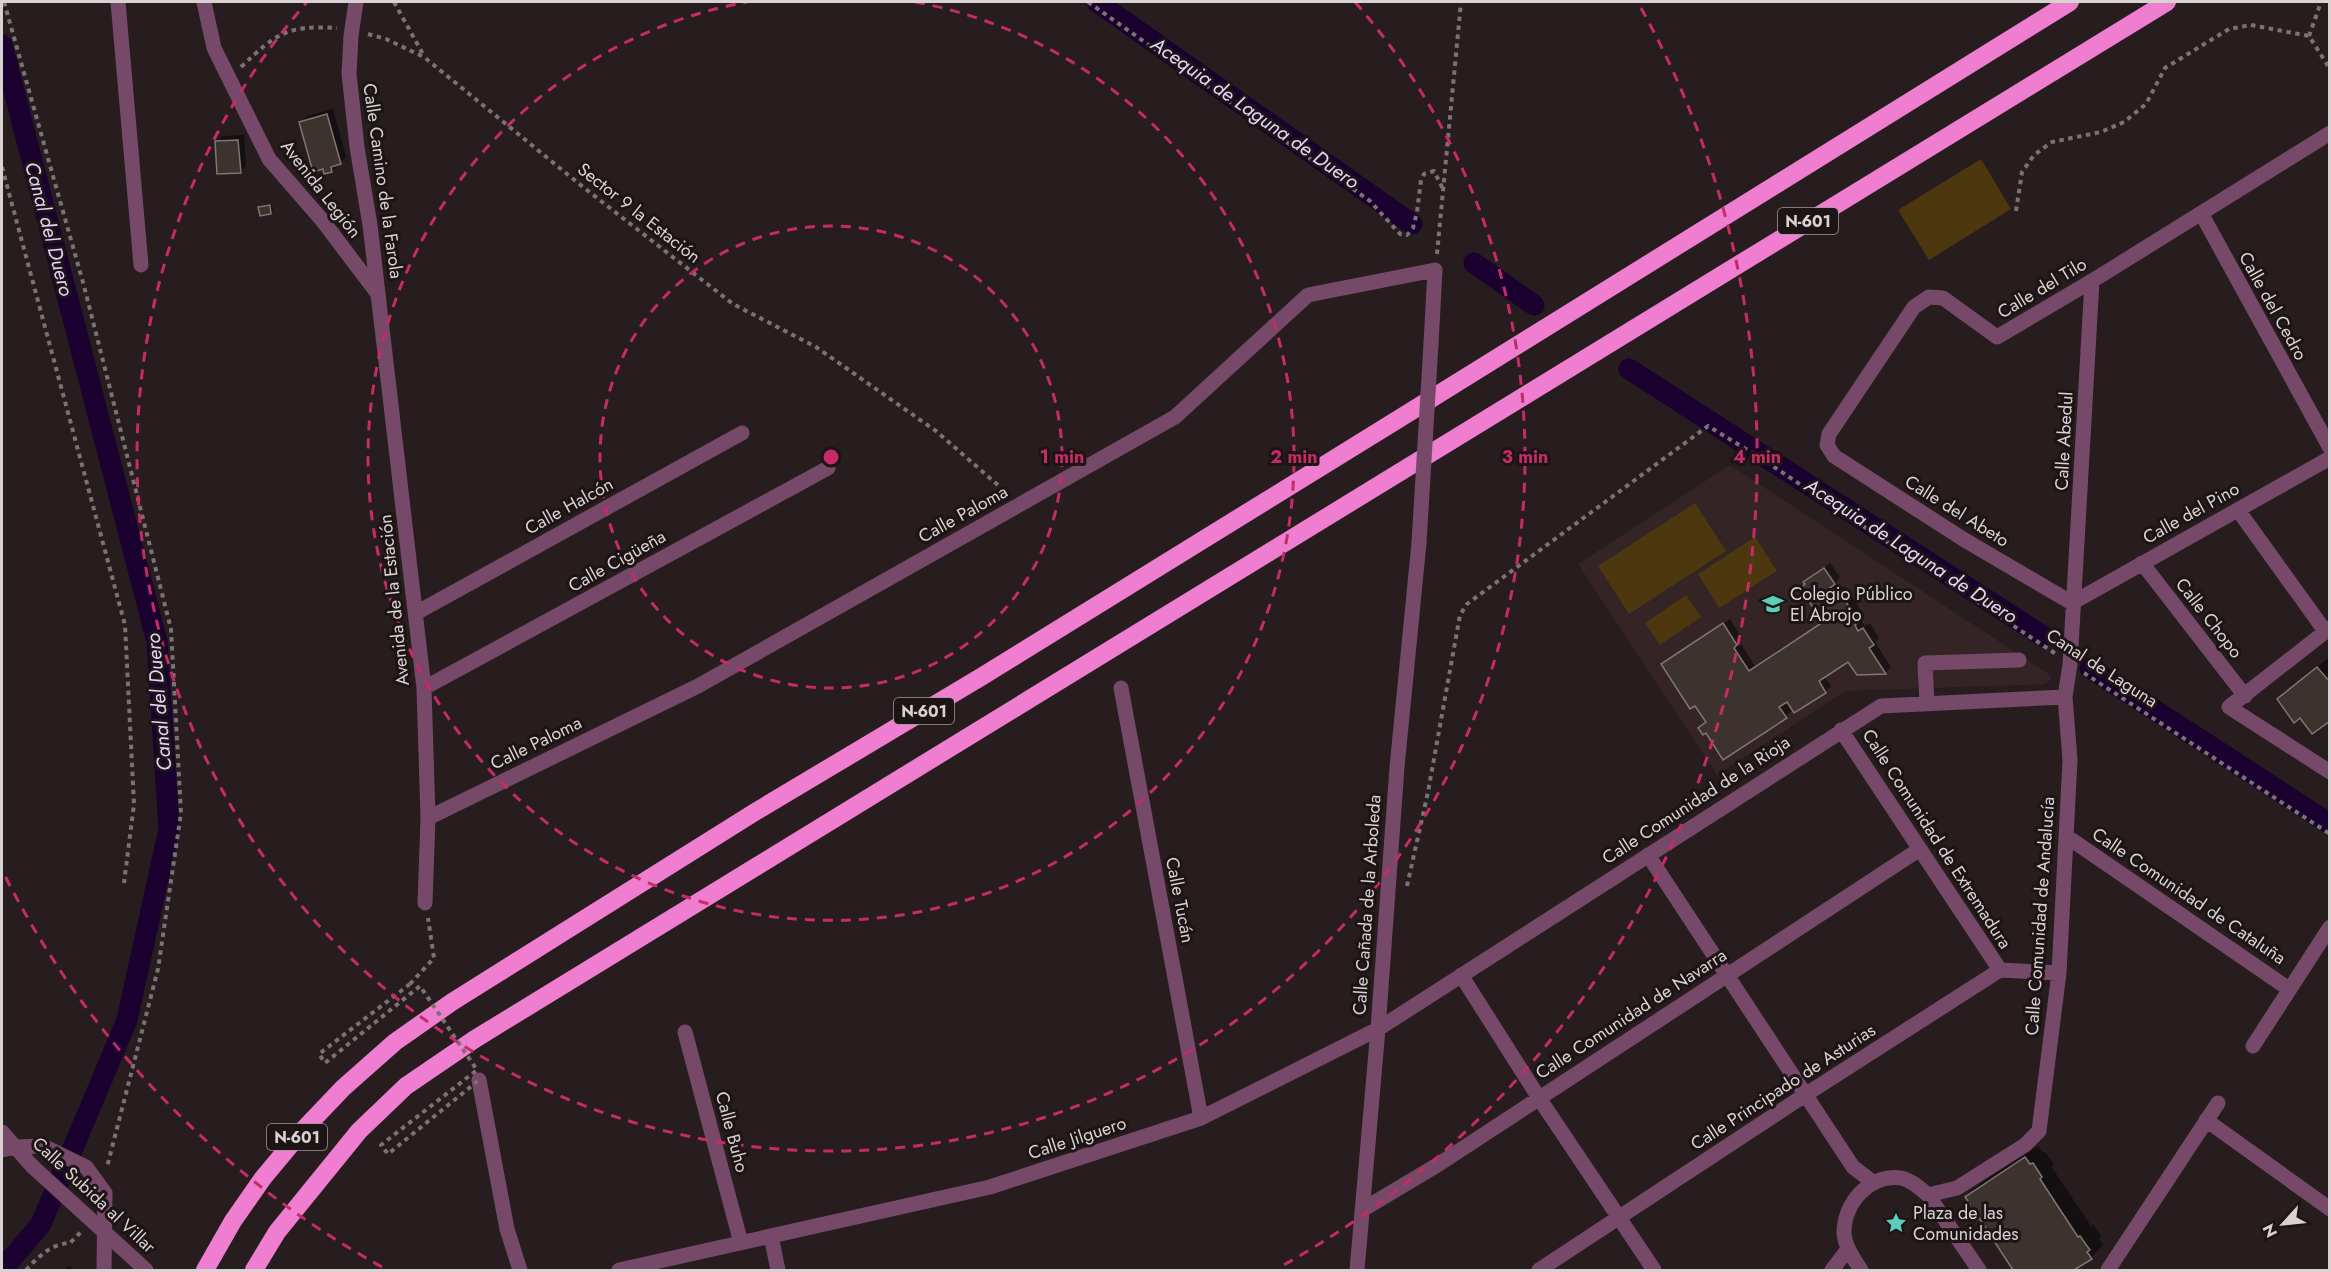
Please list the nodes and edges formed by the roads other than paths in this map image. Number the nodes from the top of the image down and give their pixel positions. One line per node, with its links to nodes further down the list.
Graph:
1 (118, 2): 8 (street)
2 (204, 2): 11 (street, Avenida Legión)
3 (356, 2): 11 (street, Calle Camino de la Farola)
4 (2070, 2): 67 (highway, N-601)
5 (2167, 2): 68 (highway, N-601)
6 (2330, 133): 7 (street, Calle del Tilo)
7 (2201, 213): 10 (street, Calle del Tilo); 14 (street, Calle del Cedro)
8 (141, 265)
9 (1435, 270): 30 (street, Calle Paloma); 41 (street, Calle Cañada de la Arboleda, bridge)
10 (2092, 281): 13 (street, Calle del Tilo); 19 (street, Calle Abedul)
11 (379, 294): 20 (street, Avenida de la Estación)
12 (742, 433): 20 (street, Calle Halcón)
13 (1827, 445): 19 (street, Calle del Abeto)
14 (2330, 448)
15 (2330, 458): 17 (street, Calle del Pino)
16 (828, 468): 23 (street, Calle Cigüeña)
17 (2238, 510): 18 (street, Calle del Pino); 21 (street)
18 (2142, 563): 19 (street, Calle del Pino); 25 (street, Calle Chopo)
19 (2072, 603): 26 (street, Calle Comunidad de Andalucía)
20 (416, 613): 23 (street, Avenida de la Estación)
21 (2327, 629): 25 (street)
22 (2019, 660): 27 (street)
23 (424, 688): 30 (street, Avenida de la Estación)
24 (1121, 688): 48 (street, Calle Tucán)
25 (2245, 696): 29 (street)
26 (2066, 697): 27 (street, Calle Comunidad de la Rioja); 31 (street, Calle Comunidad de Andalucía)
27 (1926, 704): 28 (street, Calle Comunidad de la Rioja)
28 (1841, 730): 32 (street, Calle Comunidad de Extremadura); 33 (street, Calle Comunidad de la Rioja)
29 (2330, 772)
30 (428, 818): 34 (street, Avenida de la Estación)
31 (2066, 836): 37 (street, Calle Comunidad de Andalucía); 40 (street, Calle Comunidad de Cataluña)
32 (1920, 849): 36 (street, Calle Comunidad de Extremadura); 39 (street, Calle Comunidad de Navarra)
33 (1648, 855): 38 (street, Calle Comunidad de la Rioja); 39 (street)
34 (425, 903)
35 (2330, 927): 40 (street)
36 (2000, 970): 37 (street); 45 (street, Calle Principado de Asturias)
37 (2059, 974): 54 (street, Calle Comunidad de Andalucía)
38 (1461, 975): 41 (street, Calle Comunidad de la Rioja); 46 (street)
39 (1727, 975): 45 (street); 46 (street, Calle Comunidad de Navarra)
40 (2289, 989): 43 (street)
41 (1378, 1029): 48 (street, Calle Jilguero); 59 (street, Calle Cañada de la Arboleda)
42 (685, 1032): 62 (street, Calle Buho)
43 (2253, 1046)
44 (479, 1080): 69 (street)
45 (1805, 1095): 52 (street); 60 (street, Calle Principado de Asturias)
46 (1539, 1098): 59 (street, Calle Comunidad de Navarra); 60 (street)
47 (2218, 1103): 49 (street)
48 (1201, 1118): 61 (street, Calle Jilguero)
49 (2206, 1120): 58 (street); 77 (street)
50 (2, 1132): 51 (street, Calle Subida al Villar)
51 (9, 1149): 65 (street); 66 (street, Calle Subida al Villar, bridge)
52 (1853, 1167): 53 (street); 56 (street)
53 (1874, 1183): 55 (street); 56 (street)
54 (1957, 1188): 55 (street, Calle Comunidad de Andalucía); 57 (street, Calle Comunidad de Andalucía)
55 (1928, 1195): 57 (street)
56 (1857, 1196): 63 (street)
57 (1939, 1209): 76 (street)
58 (2330, 1209)
59 (1362, 1210): 72 (street, Calle Cañada de la Arboleda)
60 (1620, 1217): 73 (street, Calle Principado de Asturias); 74 (street)
61 (771, 1236): 62 (street, Calle Jilguero); 71 (street)
62 (741, 1243): 70 (street, Calle Jilguero)
63 (1848, 1249): 64 (street); 75 (street)
64 (1859, 1268): 75 (street)
65 (104, 1270)
66 (147, 1270)
67 (205, 1270)
68 (254, 1270)
69 (520, 1270)
70 (619, 1270)
71 (778, 1270)
72 (1357, 1270)
73 (1539, 1270)
74 (1654, 1270)
75 (1832, 1270)
76 (1979, 1270)
77 (2108, 1270)

